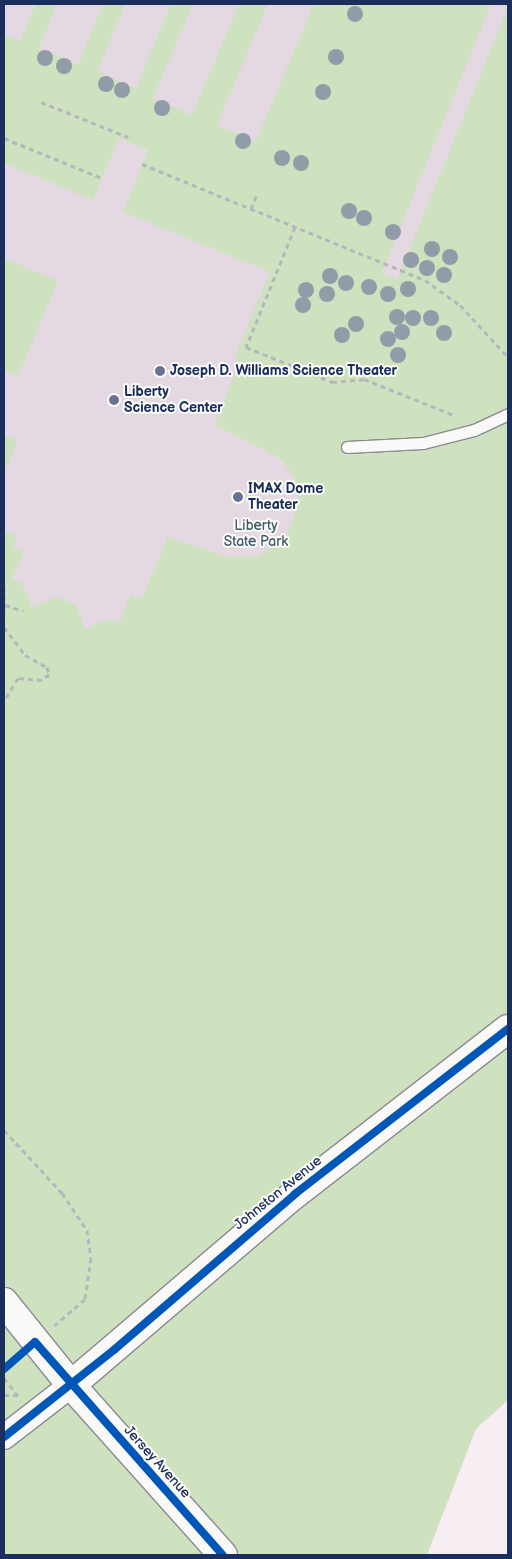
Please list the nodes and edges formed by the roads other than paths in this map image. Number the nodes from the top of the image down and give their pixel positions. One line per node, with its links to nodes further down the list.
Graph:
1 (508, 414): 2 (lane)
2 (347, 447)
3 (508, 1030): 5 (street, Johnston Avenue)
4 (4, 1302): 5 (street, Jersey Avenue)
5 (71, 1385): 6 (street); 7 (street, Jersey Avenue)
6 (4, 1437)
7 (223, 1555)

